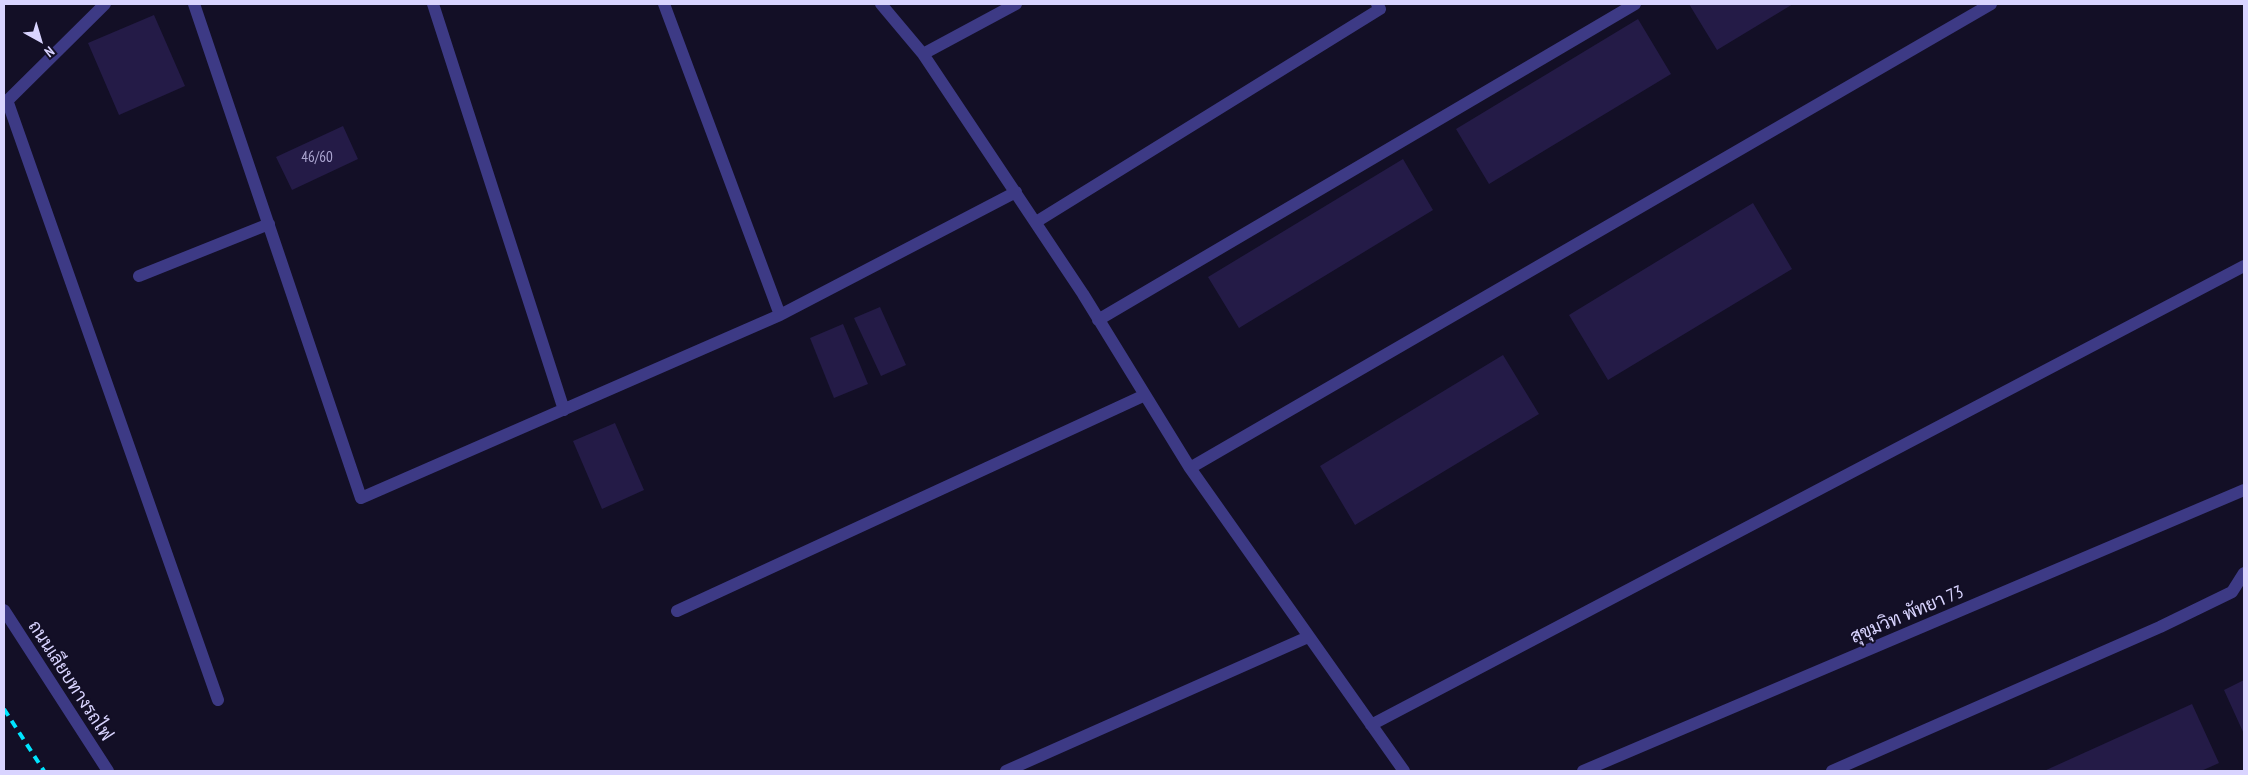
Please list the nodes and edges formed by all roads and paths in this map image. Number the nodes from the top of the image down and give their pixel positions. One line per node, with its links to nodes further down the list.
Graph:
1 (105, 4): 11 (street)
2 (194, 4): 14 (street)
3 (433, 4): 20 (street)
4 (664, 4): 17 (street)
5 (880, 4): 10 (street)
6 (1016, 4): 10 (street)
7 (1377, 4): 13 (street)
8 (1635, 4): 18 (street)
9 (1991, 4): 21 (street)
10 (923, 54): 12 (street)
11 (6, 102): 27 (street)
12 (1016, 192): 13 (street); 17 (street)
13 (1036, 222): 18 (street)
14 (269, 224): 16 (street); 20 (street)
15 (2244, 266): 28 (street)
16 (139, 276)
17 (780, 315): 20 (street)
18 (1098, 320): 19 (street)
19 (1145, 395): 21 (street); 25 (street)
20 (564, 410)
21 (1190, 468): 26 (street)
22 (2244, 490): 32 (street, สุขุมวิท พัทยา 73)
23 (2244, 573): 33 (street)
24 (4, 610): 29 (street, ถนนเลียบทางรถไฟ)
25 (677, 611)
26 (1308, 637): 28 (street); 30 (street)
27 (218, 700)
28 (1371, 726): 31 (street)
29 (108, 771)
30 (1006, 771)
31 (1404, 771)
32 (1583, 771)
33 (1832, 771)

